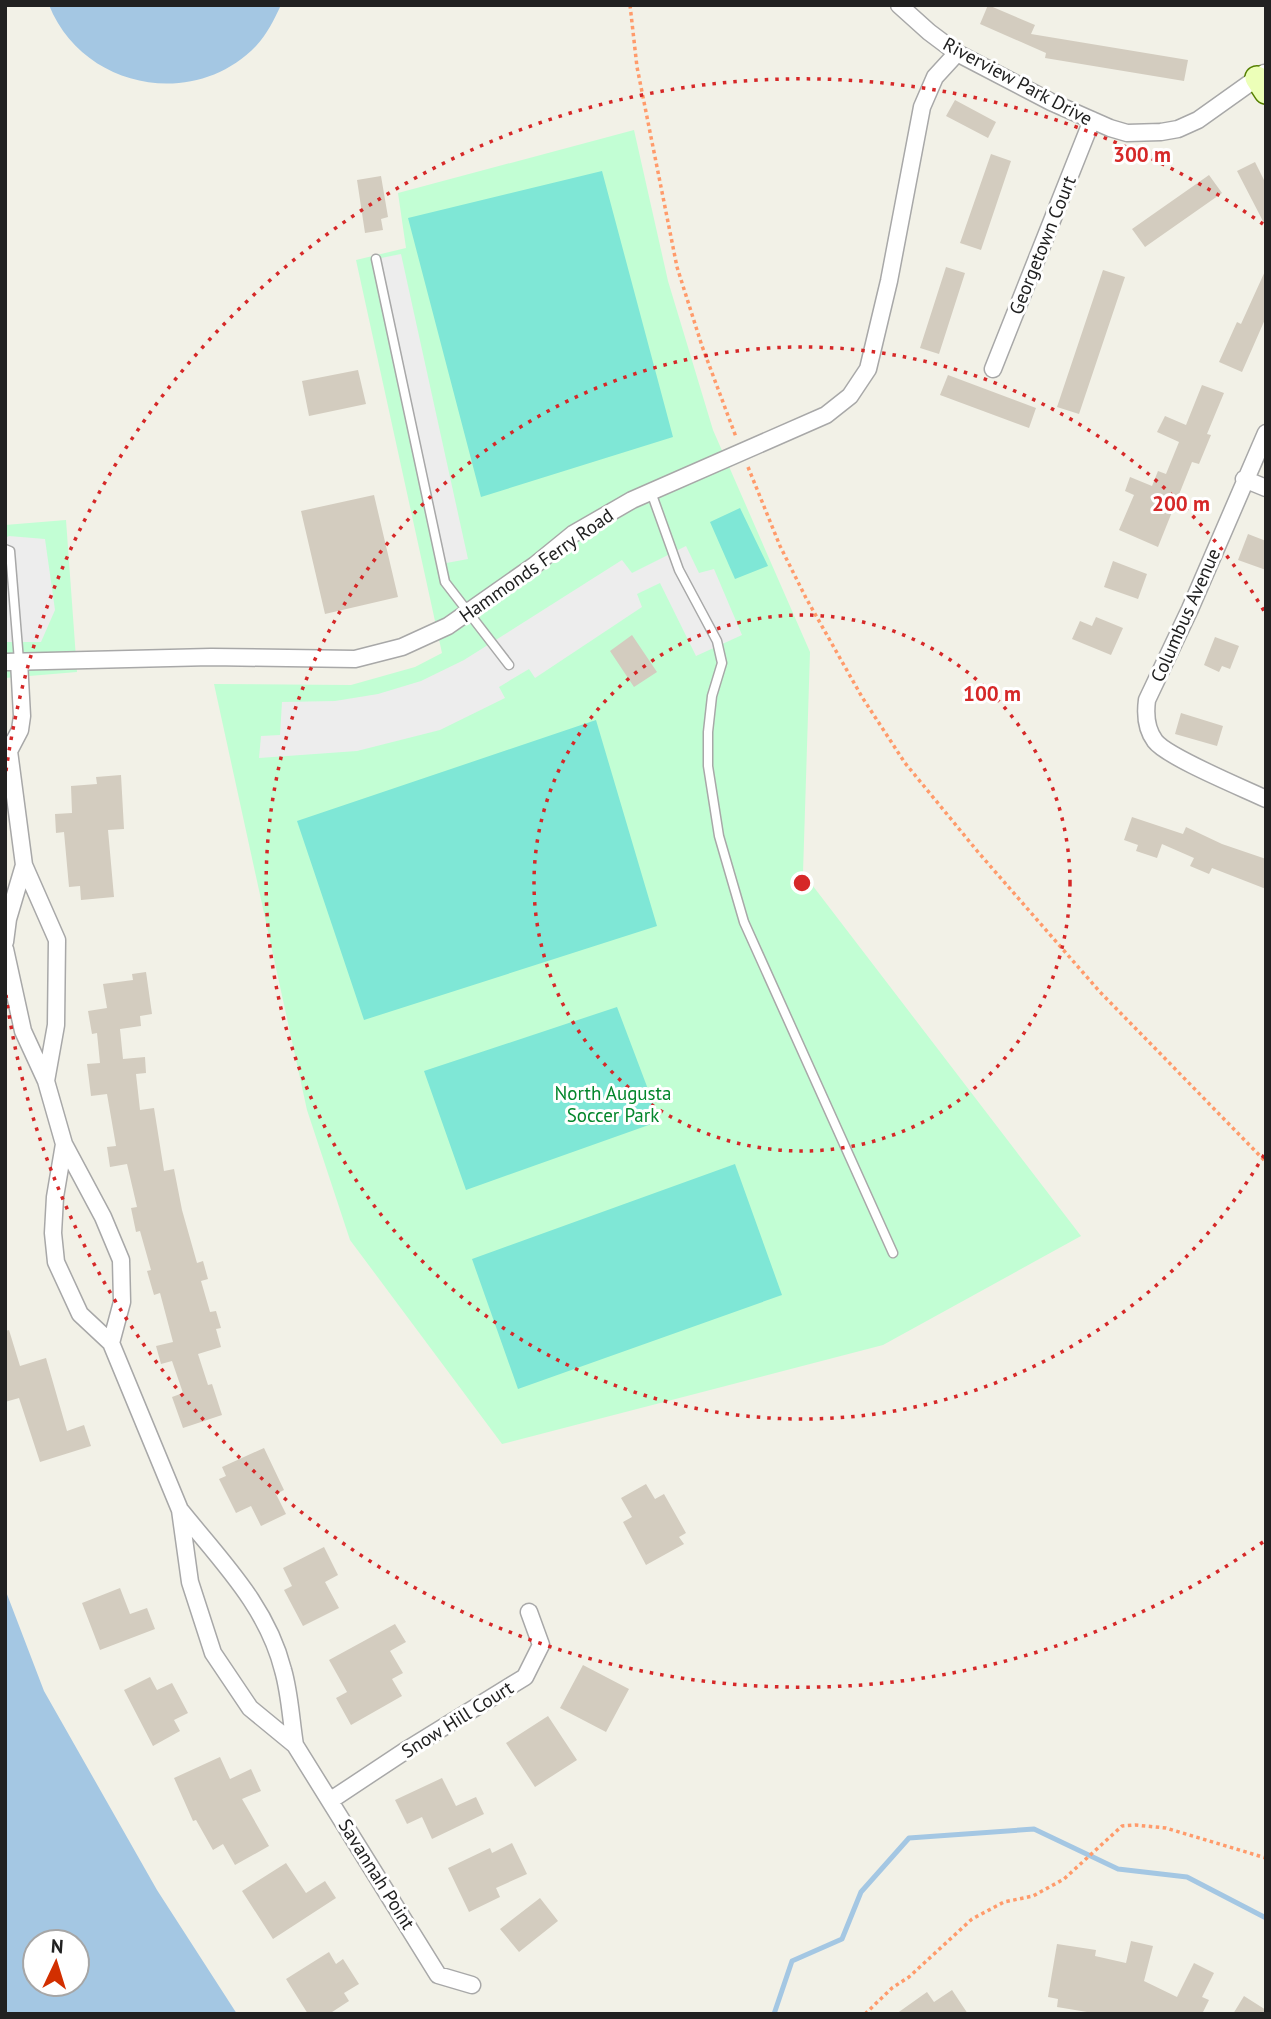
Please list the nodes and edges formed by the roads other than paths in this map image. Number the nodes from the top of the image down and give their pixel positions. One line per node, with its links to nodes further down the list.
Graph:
1 (899, 5): 2 (street, Riverview Park Drive)
2 (957, 53): 4 (street, Riverview Park Drive); 10 (street, Hammonds Ferry Road)
3 (1263, 81): 4 (street, Riverview Park Drive)
4 (1092, 120): 6 (street, Georgetown Court)
5 (376, 258): 12 (lane)
6 (993, 369)
7 (1266, 433): 8 (street, Columbus Avenue)
8 (1244, 479): 9 (street); 16 (street, Columbus Avenue)
9 (1266, 488)
10 (650, 492): 12 (street, Hammonds Ferry Road); 22 (lane)
11 (5, 549): 13 (lane)
12 (468, 611): 13 (street, Hammonds Ferry Road); 14 (lane)
13 (12, 662): 15 (street, Savannah Point)
14 (509, 665)
15 (7, 748): 17 (street, Savannah Point)
16 (1266, 799)
17 (24, 865): 18 (street, Savannah Point); 20 (street, Savannah Point)
18 (5, 942)
19 (5, 949): 20 (street, Savannah Point)
20 (46, 1081): 21 (street, Savannah Point)
21 (64, 1144): 23 (street, Savannah Point); 23 (street, Savannah Point)
22 (892, 1253)
23 (111, 1343): 24 (street, Savannah Point)
24 (180, 1510): 26 (street, Savannah Point); 26 (street, Savannah Point)
25 (529, 1612): 27 (street, Snow Hill Court)
26 (295, 1745): 27 (street, Savannah Point)
27 (331, 1800): 28 (street, Savannah Point)
28 (472, 1985)

